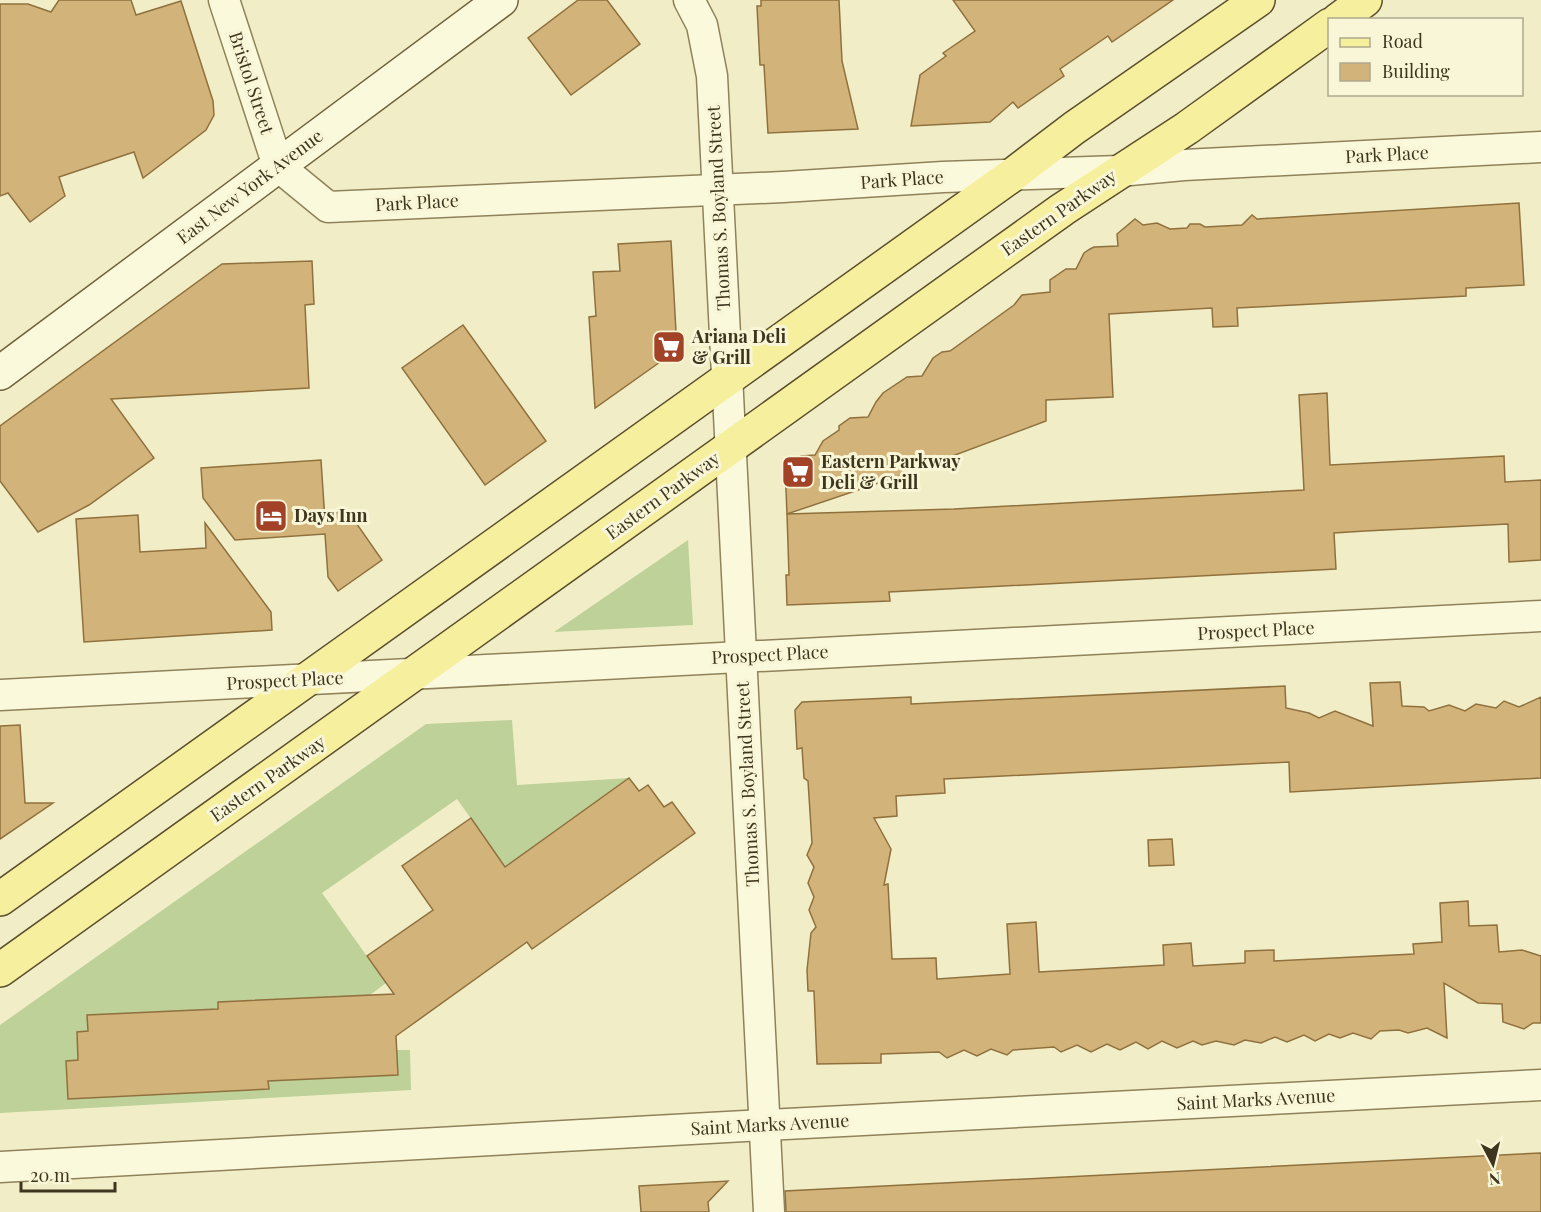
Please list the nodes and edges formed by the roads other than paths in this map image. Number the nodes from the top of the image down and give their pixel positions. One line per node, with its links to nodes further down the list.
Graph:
1 (224, 0): 9 (street, Bristol Street)
2 (501, 0): 9 (main road, East New York Avenue)
3 (689, 0): 12 (street, Thomas S. Boyland Street)
4 (1258, 0): 11 (main road)
5 (1365, 0): 6 (main road)
6 (1341, 18)
7 (1328, 26): 10 (main road, Eastern Parkway)
8 (1541, 147): 10 (street, Park Place)
9 (278, 166): 12 (street, Park Place); 13 (main road, East New York Avenue)
10 (1119, 171): 11 (street, Park Place); 15 (main road, Eastern Parkway)
11 (1011, 176): 12 (street, Park Place); 14 (main road)
12 (718, 189): 14 (street, Thomas S. Boyland Street)
13 (0, 373)
14 (728, 378): 15 (street, Thomas S. Boyland Street); 19 (main road)
15 (731, 446): 17 (street, Thomas S. Boyland Street); 18 (main road, Eastern Parkway)
16 (1541, 616): 17 (street, Prospect Place)
17 (742, 657): 18 (street, Prospect Place); 24 (street, Thomas S. Boyland Street)
18 (415, 674): 19 (street, Prospect Place); 22 (main road, Eastern Parkway)
19 (306, 680): 20 (street, Prospect Place); 21 (main road)
20 (0, 695)
21 (0, 898)
22 (0, 970)
23 (1541, 1085): 24 (street, Saint Marks Avenue)
24 (765, 1125): 25 (street, Saint Marks Avenue); 26 (street, Thomas S. Boyland Street)
25 (0, 1167)
26 (769, 1212)

